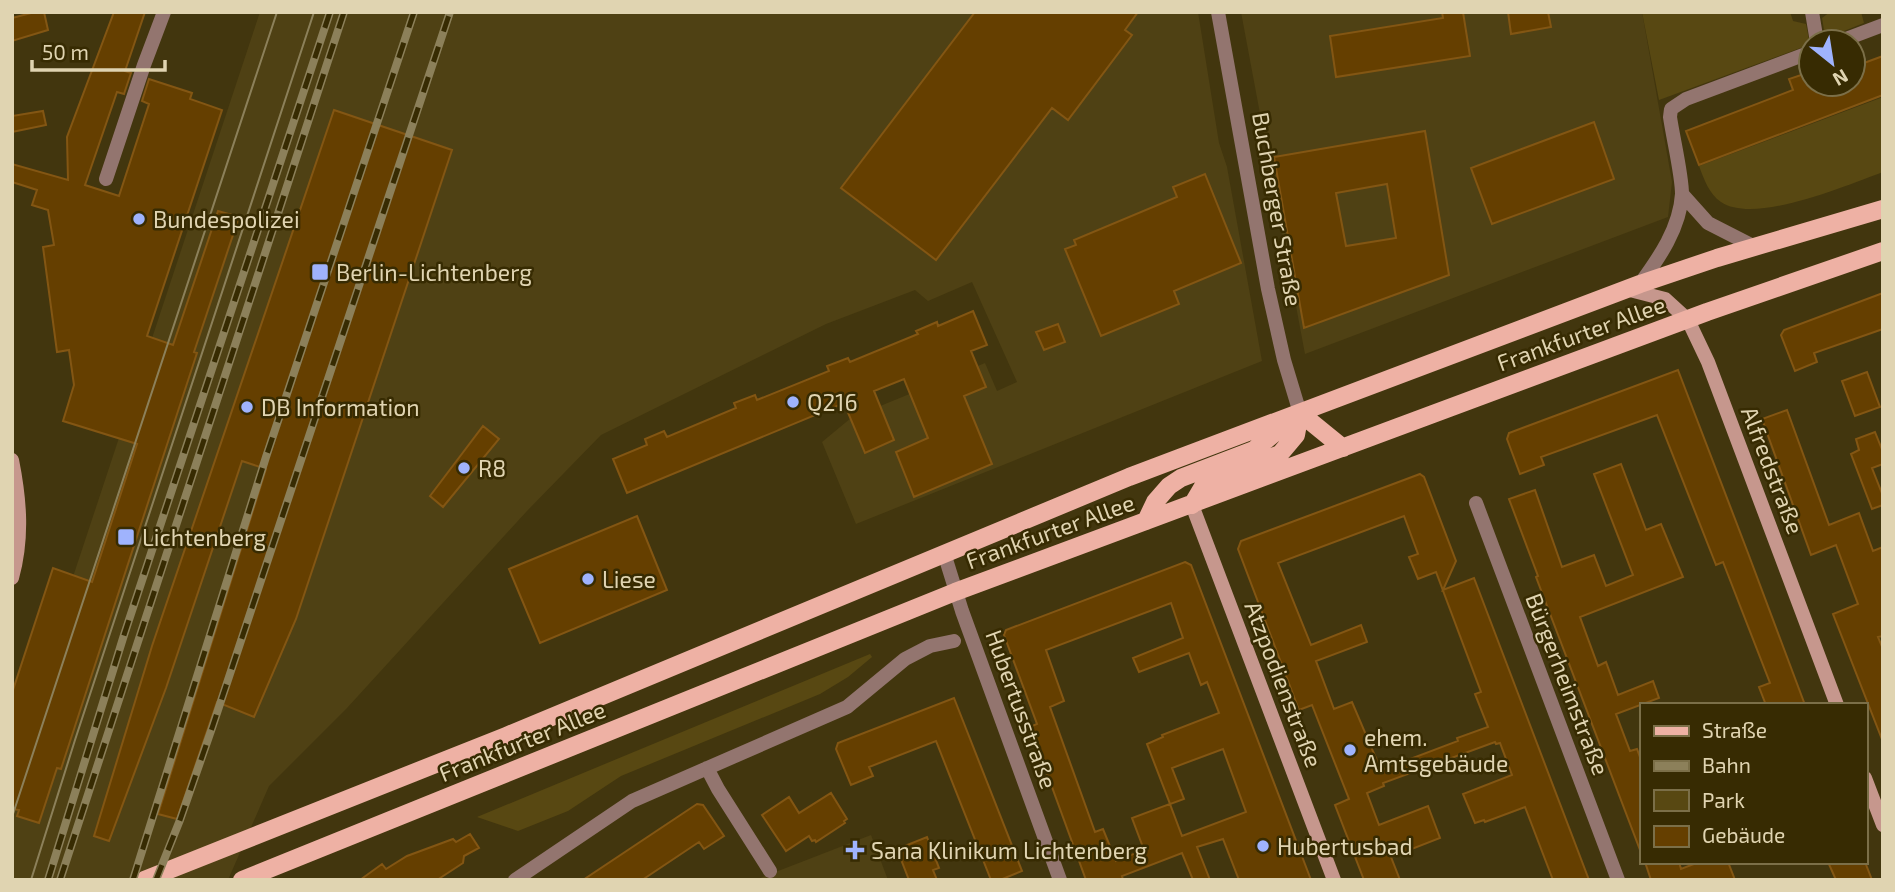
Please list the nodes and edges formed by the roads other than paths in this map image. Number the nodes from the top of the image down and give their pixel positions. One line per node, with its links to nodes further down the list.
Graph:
1 (164, 12): 4 (street)
2 (1217, 12): 11 (street, Buchberger Straße)
3 (1797, 57): 5 (street, Frankfurter Allee)
4 (106, 179)
5 (1682, 194): 7 (street); 9 (street, Frankfurter Allee)
6 (1883, 209): 7 (main road, Frankfurter Allee)
7 (1755, 247): 9 (main road, Frankfurter Allee)
8 (1883, 251): 10 (main road, Frankfurter Allee)
9 (1633, 287): 10 (street, Alfredstraße); 11 (main road, Frankfurter Allee)
10 (1688, 320): 12 (main road, Frankfurter Allee); 21 (street, Alfredstraße)
11 (1300, 412): 12 (main road); 15 (main road); 16 (main road); 17 (main road, Frankfurter Allee)
12 (1343, 449): 15 (main road, Frankfurter Allee)
13 (12, 460): 18 (street)
14 (1476, 503): 31 (street, Bürgerheimstraße)
15 (1192, 505): 16 (main road, Frankfurter Allee); 30 (street, Atzpodienstraße)
16 (1146, 521): 19 (main road, Frankfurter Allee)
17 (944, 553): 19 (street, Hubertusstraße); 26 (main road, Frankfurter Allee)
18 (12, 578)
19 (955, 592): 27 (main road, Frankfurter Allee); 29 (street, Hubertusstraße)
20 (954, 641): 22 (street)
21 (1837, 703)
22 (707, 768): 25 (street); 28 (street)
23 (1867, 784): 24 (street)
24 (1883, 825)
25 (770, 872)
26 (144, 880)
27 (242, 880)
28 (515, 880)
29 (1060, 880)
30 (1334, 880)
31 (1618, 880)

